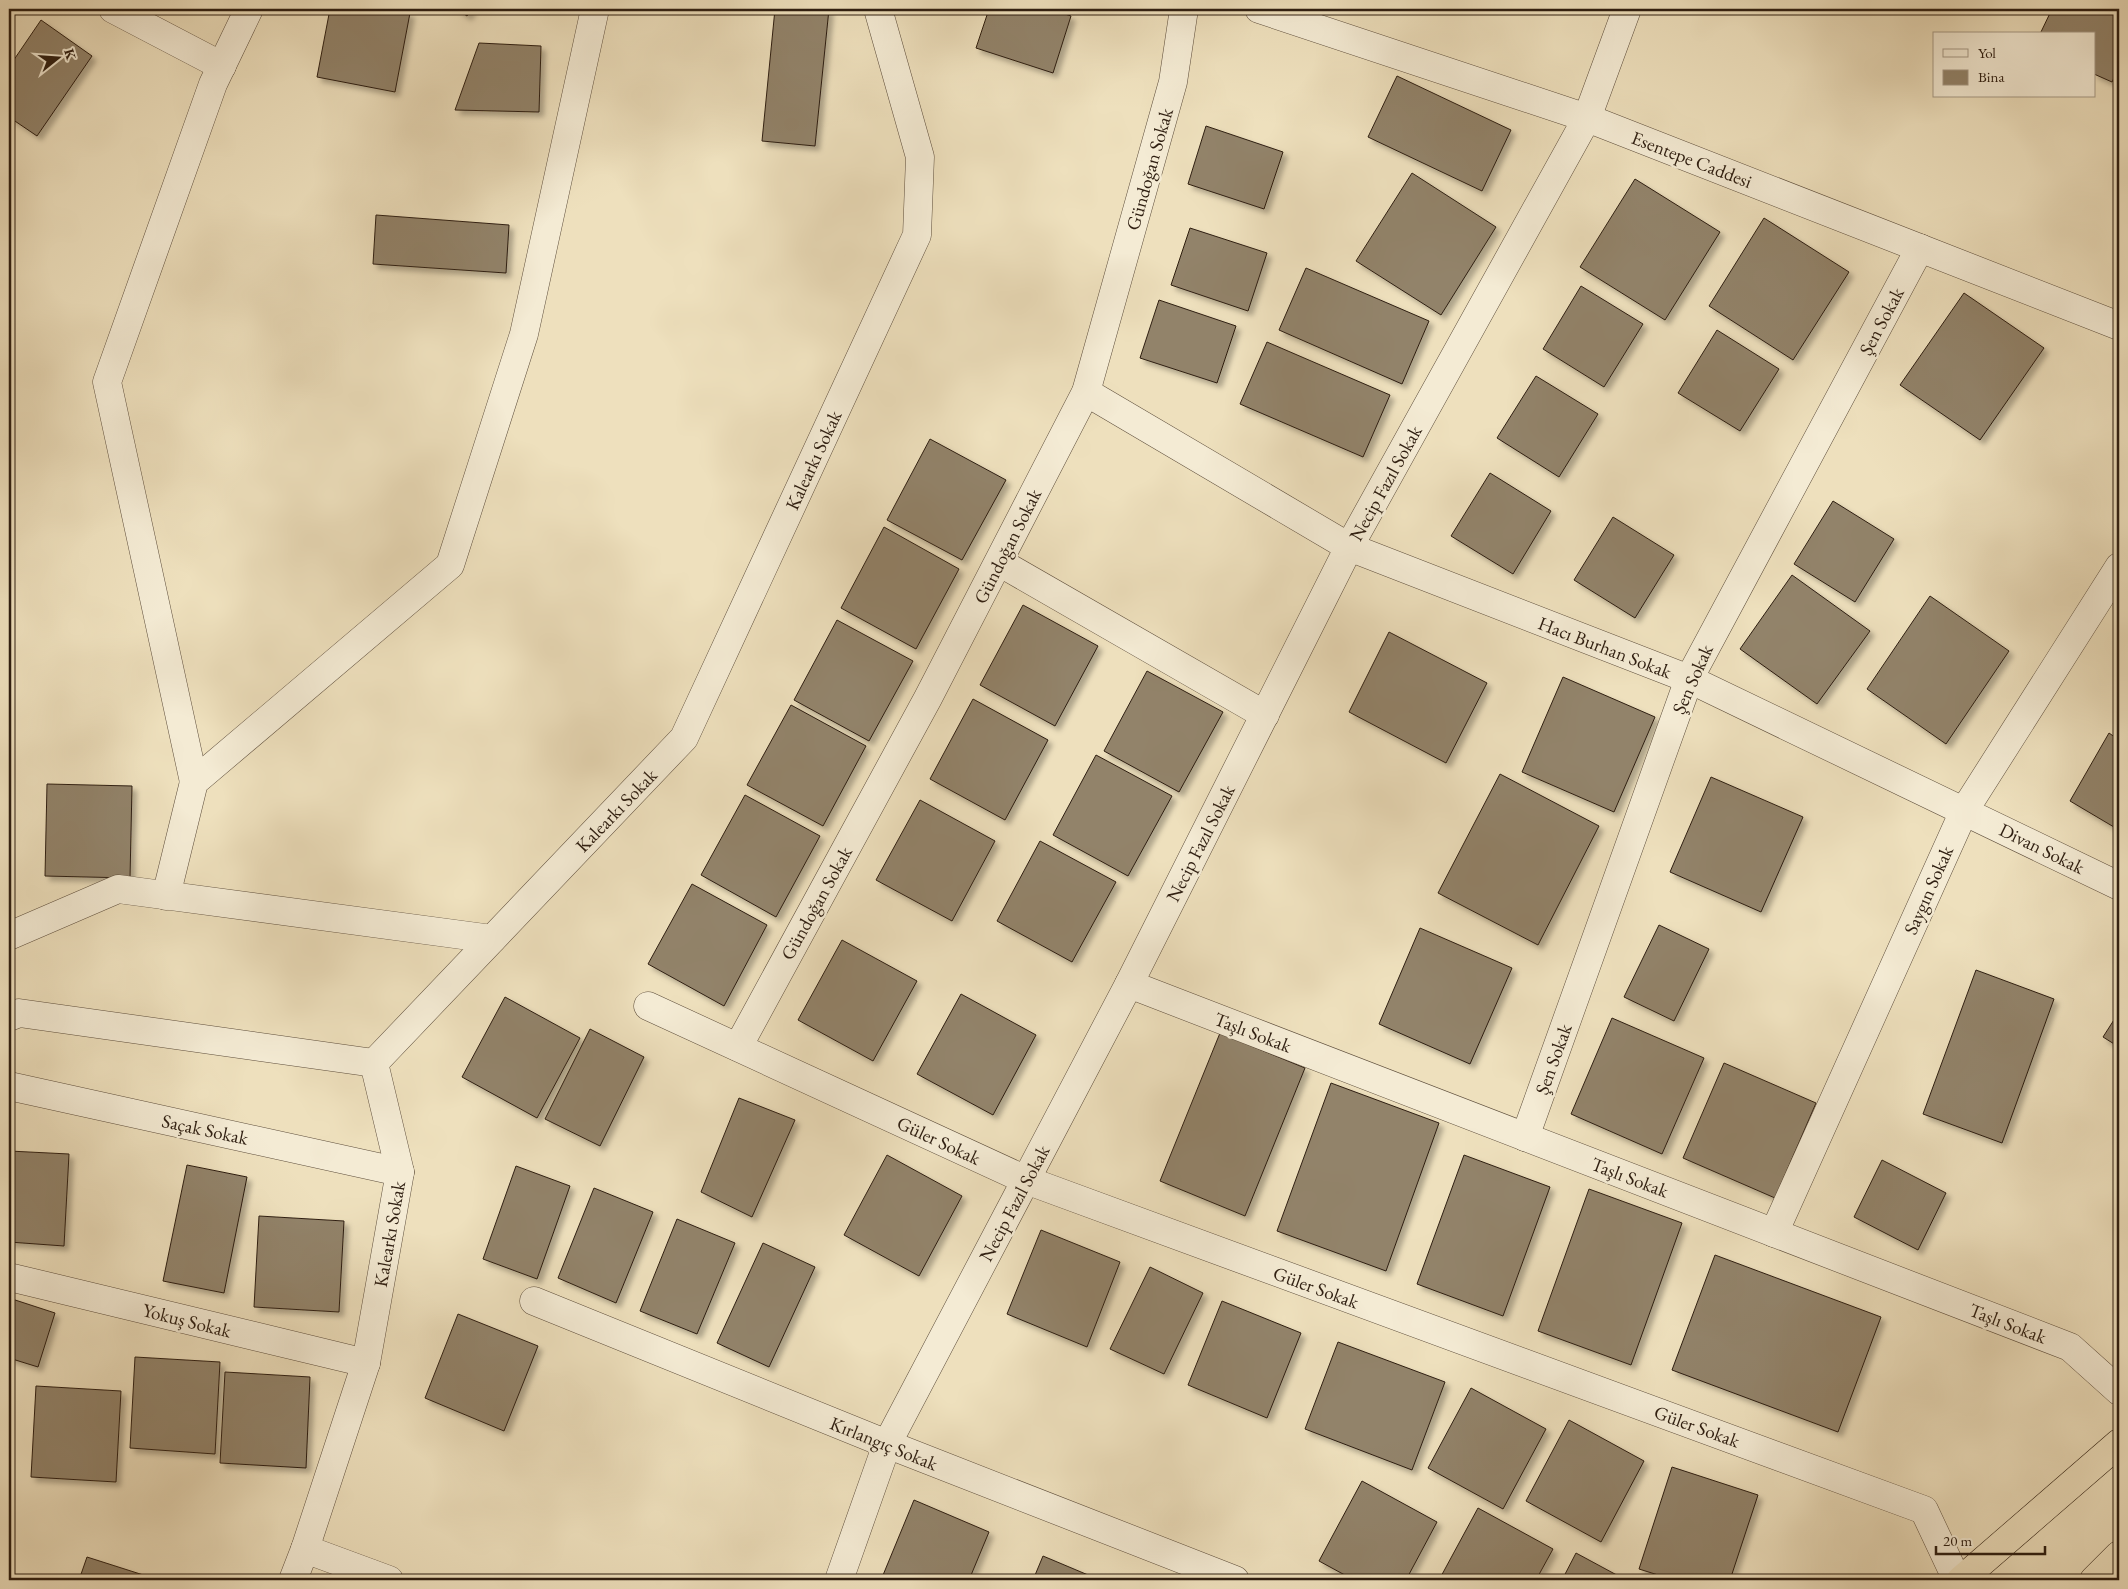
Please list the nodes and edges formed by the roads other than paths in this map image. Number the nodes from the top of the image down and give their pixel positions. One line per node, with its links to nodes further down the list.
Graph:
1 (113, 9): 8 (street)
2 (250, 9): 8 (street)
3 (595, 9): 18 (street)
4 (878, 9): 23 (street, Kalearkı Sokak)
5 (1184, 9): 12 (street, Gündoğan Sokak)
6 (1259, 9): 9 (street, Esentepe Caddesi)
7 (1627, 9): 9 (street, Necip Fazıl Sokak)
8 (222, 66): 18 (street)
9 (1587, 118): 10 (street, Esentepe Caddesi); 13 (street, Necip Fazıl Sokak)
10 (1920, 248): 11 (street, Esentepe Caddesi); 16 (street, Şen Sokak)
11 (2119, 326)
12 (1086, 392): 13 (street, Hacı Burhan Sokak); 14 (street, Gündoğan Sokak)
13 (1349, 547): 16 (street, Hacı Burhan Sokak); 17 (street, Necip Fazıl Sokak)
14 (999, 562): 17 (street); 27 (street, Gündoğan Sokak)
15 (2119, 567): 19 (street, Saygın Sokak)
16 (1689, 679): 19 (street, Hacı Burhan Sokak); 30 (street, Şen Sokak)
17 (1265, 715): 24 (street, Necip Fazıl Sokak)
18 (194, 782): 21 (street)
19 (1964, 811): 20 (street, Divan Sokak); 33 (street, Saygın Sokak)
20 (2119, 886)
21 (166, 896): 22 (street); 23 (street)
22 (9, 936)
23 (492, 939): 28 (street, Kalearkı Sokak)
24 (1129, 984): 30 (street, Taşlı Sokak); 32 (street, Necip Fazıl Sokak)
25 (648, 1006): 27 (street, Güler Sokak)
26 (9, 1017): 28 (street)
27 (738, 1048): 32 (street, Güler Sokak)
28 (374, 1063): 31 (street, Kalearkı Sokak)
29 (9, 1086): 31 (street, Saçak Sokak)
30 (1526, 1137): 33 (street, Taşlı Sokak)
31 (400, 1172): 36 (street, Kalearkı Sokak)
32 (1026, 1180): 39 (street, Necip Fazıl Sokak); 46 (street, Güler Sokak)
33 (1774, 1233): 37 (street, Taşlı Sokak)
34 (9, 1277): 36 (street, Yokuş Sokak)
35 (534, 1301): 39 (street, Kırlangıç Sokak)
36 (366, 1363): 40 (street, Kalearkı Sokak)
37 (2119, 1391)
38 (2119, 1443): 47 (highway)
39 (887, 1444): 44 (street, Necip Fazıl Sokak); 45 (street, Kırlangıç Sokak)
40 (305, 1549): 42 (street, Kalearkı Sokak); 43 (street)
41 (2119, 1556): 48 (highway)
42 (293, 1580)
43 (389, 1580)
44 (839, 1580)
45 (1235, 1580)
46 (1957, 1580)
47 (1961, 1580)
48 (2094, 1580)

